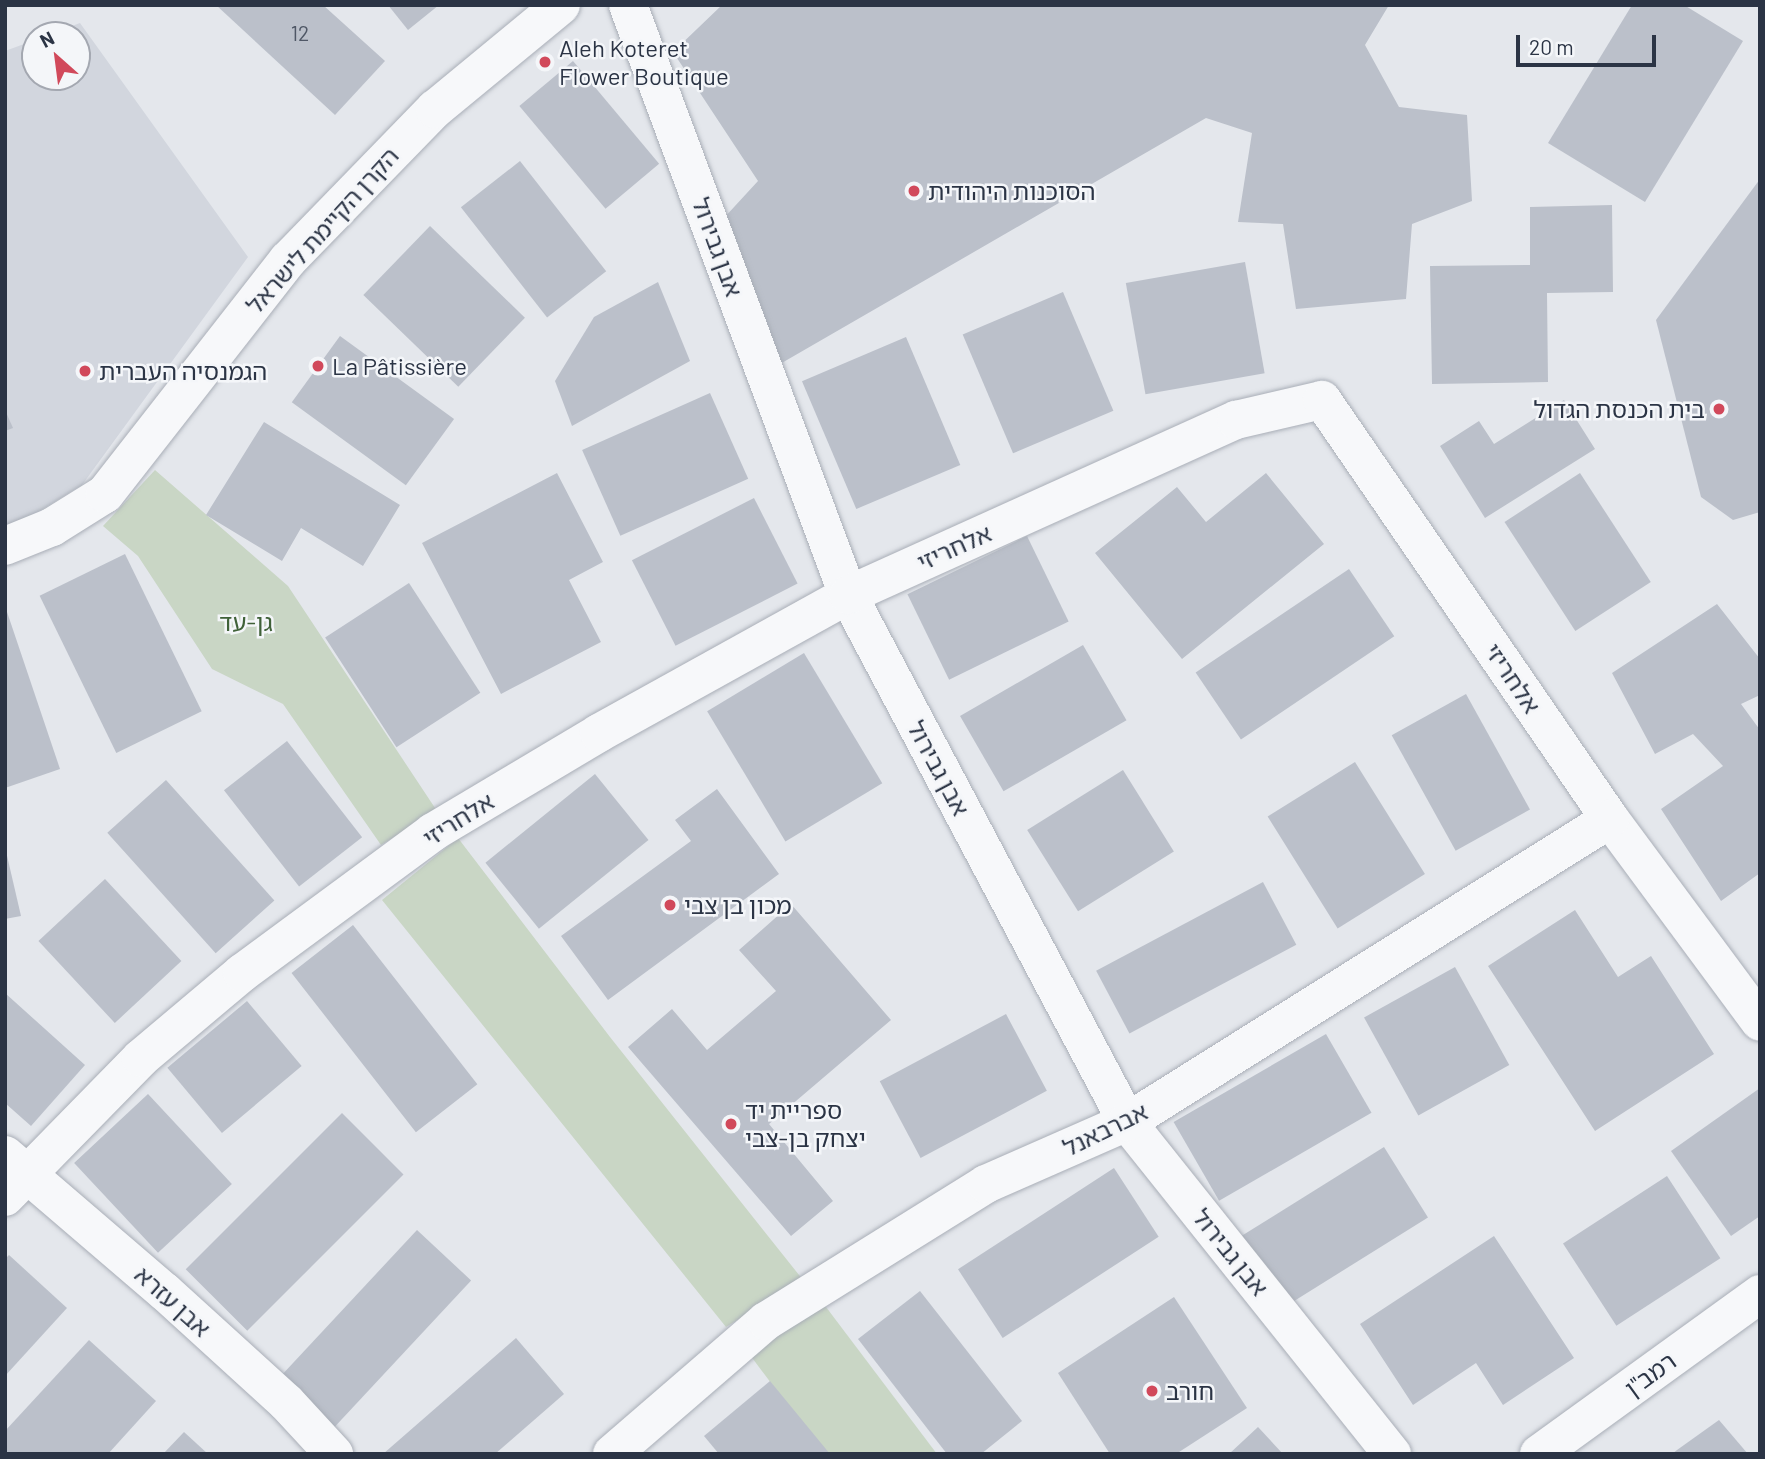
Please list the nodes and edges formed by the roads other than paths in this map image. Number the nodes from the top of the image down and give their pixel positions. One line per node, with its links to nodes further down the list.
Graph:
1 (561, 5): 3 (street, הקרן הקיימת לישראל)
2 (628, 5): 4 (street, אבן גבירול)
3 (5, 546)
4 (848, 595): 5 (street, אלחריזי); 7 (street, אבן גבירול); 8 (street, אלחריזי)
5 (1610, 819): 6 (street, אלחריזי); 7 (street, אברבאנל)
6 (1760, 1022)
7 (1127, 1122): 11 (street, אברבאנל); 12 (street, אבן גבירול)
8 (13, 1175): 10 (street, אבן עזרא)
9 (1760, 1294): 13 (street, רמב"ן)
10 (334, 1454)
11 (612, 1454)
12 (1392, 1454)
13 (1539, 1454)

